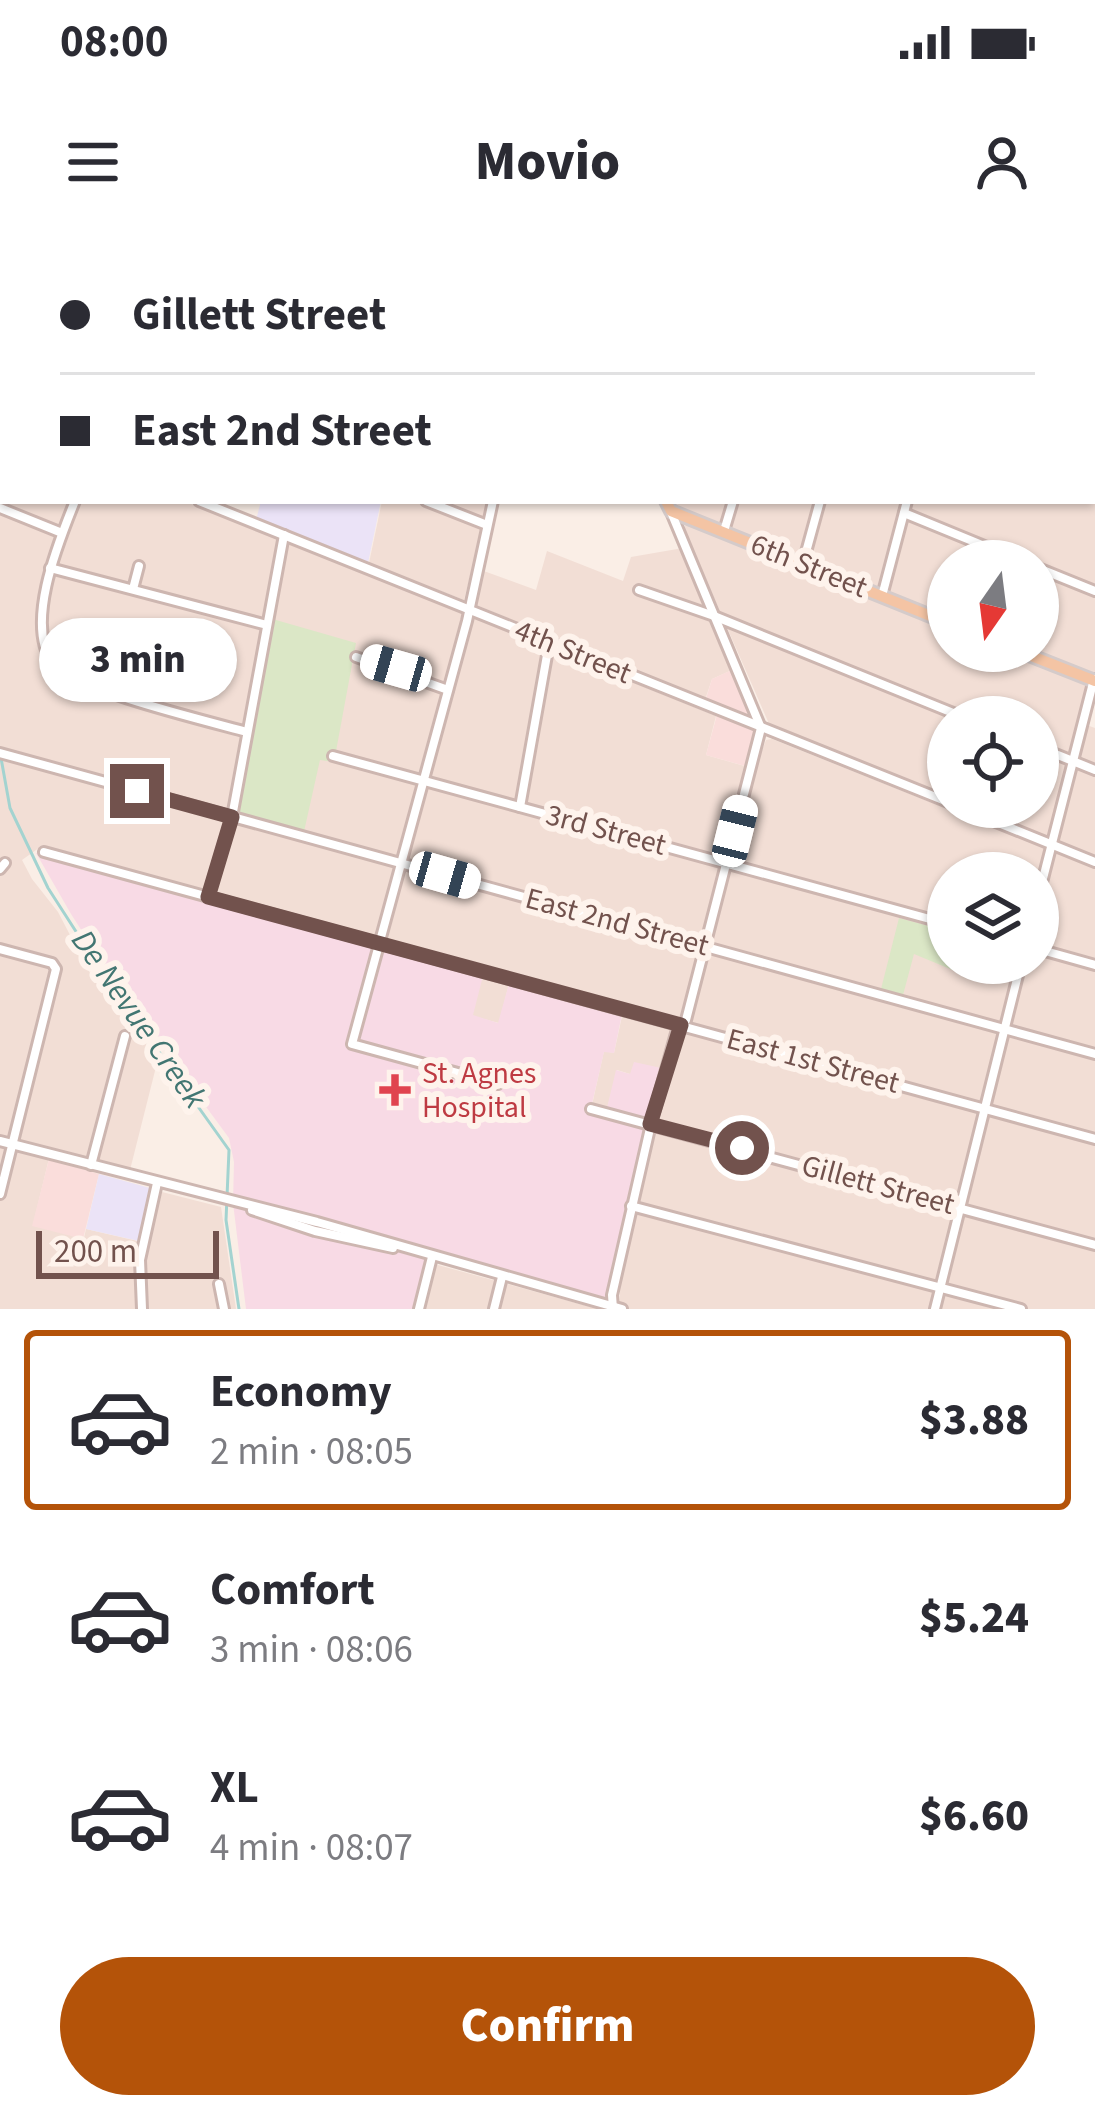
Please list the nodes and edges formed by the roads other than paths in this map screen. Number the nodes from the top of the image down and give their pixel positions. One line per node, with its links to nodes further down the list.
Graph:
1 (74, 504): 13 (street)
2 (206, 504): 14 (street, 4th Street)
3 (434, 504): 11 (street)
4 (492, 504): 11 (street)
5 (732, 504): 12 (street)
6 (819, 504): 16 (street)
7 (906, 504): 10 (street)
8 (669, 506): 12 (main road, 6th Street); 26 (street)
9 (0, 508): 13 (street)
10 (904, 513): 15 (street); 23 (street)
11 (488, 525): 24 (street)
12 (724, 531): 16 (main road, 6th Street)
13 (62, 533): 18 (street)
14 (284, 535): 24 (street, 4th Street); 27 (street)
15 (970, 540)
16 (803, 563): 23 (main road, 6th Street)
17 (139, 566): 20 (street)
18 (50, 568): 20 (street); 37 (street)
19 (1059, 576): 22 (street)
20 (133, 589): 27 (street)
21 (639, 590): 26 (street)
22 (1095, 591)
23 (882, 596): 25 (main road, 6th Street)
24 (467, 609): 28 (street, 4th Street); 32 (street)
25 (927, 614)
26 (714, 616): 33 (street); 34 (street)
27 (267, 625): 37 (street)
28 (549, 644): 35 (street, 4th Street); 45 (street)
29 (356, 657): 32 (street)
30 (1059, 666): 31 (main road)
31 (1095, 680): 41 (street)
32 (448, 690): 43 (street)
33 (747, 693): 35 (street); 36 (street)
34 (927, 702)
35 (732, 716): 36 (street, 4th Street)
36 (761, 728): 44 (street, 4th Street); 53 (street)
37 (248, 732): 46 (street)
38 (3, 754): 46 (street, East 2nd Street)
39 (332, 756): 43 (street, 3rd Street)
40 (1059, 756): 41 (street)
41 (1074, 762): 42 (street); 48 (street)
42 (1095, 770)
43 (423, 782): 45 (street, 3rd Street); 52 (street)
44 (927, 794)
45 (520, 806): 53 (street, 3rd Street)
46 (232, 817): 52 (street, East 2nd Street); 54 (street)
47 (1012, 828): 48 (street)
48 (1052, 844): 50 (street); 51 (street)
49 (44, 852): 54 (street, East 1st Street)
50 (1050, 852)
51 (1095, 862)
52 (402, 863): 56 (street); 57 (street, East 2nd Street)
53 (727, 863): 55 (street, 3rd Street); 57 (street)
54 (208, 897): 56 (street, East 1st Street)
55 (927, 918)
56 (378, 944): 62 (street, East 1st Street); 66 (street)
57 (705, 946): 62 (street); 63 (street, East 2nd Street)
58 (0, 949): 72 (street)
59 (1059, 955): 60 (street)
60 (1095, 965)
61 (1016, 984): 63 (street)
62 (681, 1025): 67 (street, East 1st Street); 69 (street)
63 (1004, 1028): 65 (street, East 2nd Street); 67 (street)
64 (125, 1036): 73 (street)
65 (1095, 1054)
66 (499, 1084)
67 (984, 1107): 70 (street, East 1st Street); 77 (street)
68 (591, 1108): 69 (street, Gillett Street)
69 (650, 1124): 76 (street); 77 (street, Gillett Street)
70 (1095, 1139)
71 (0, 1141): 72 (street)
72 (13, 1144): 73 (street); 75 (street)
73 (91, 1165): 74 (street)
74 (158, 1183): 79 (street); 84 (street)
75 (0, 1194)
76 (631, 1206): 82 (street); 83 (street)
77 (958, 1207): 78 (street, Gillett Street); 82 (street)
78 (1095, 1245)
79 (432, 1257): 80 (street); 86 (street)
80 (502, 1276): 83 (street); 87 (street)
81 (219, 1284): 85 (street)
82 (940, 1287): 88 (street); 89 (street)
83 (616, 1308)
84 (142, 1309)
85 (224, 1309)
86 (419, 1309)
87 (494, 1309)
88 (935, 1309)
89 (1021, 1309)

